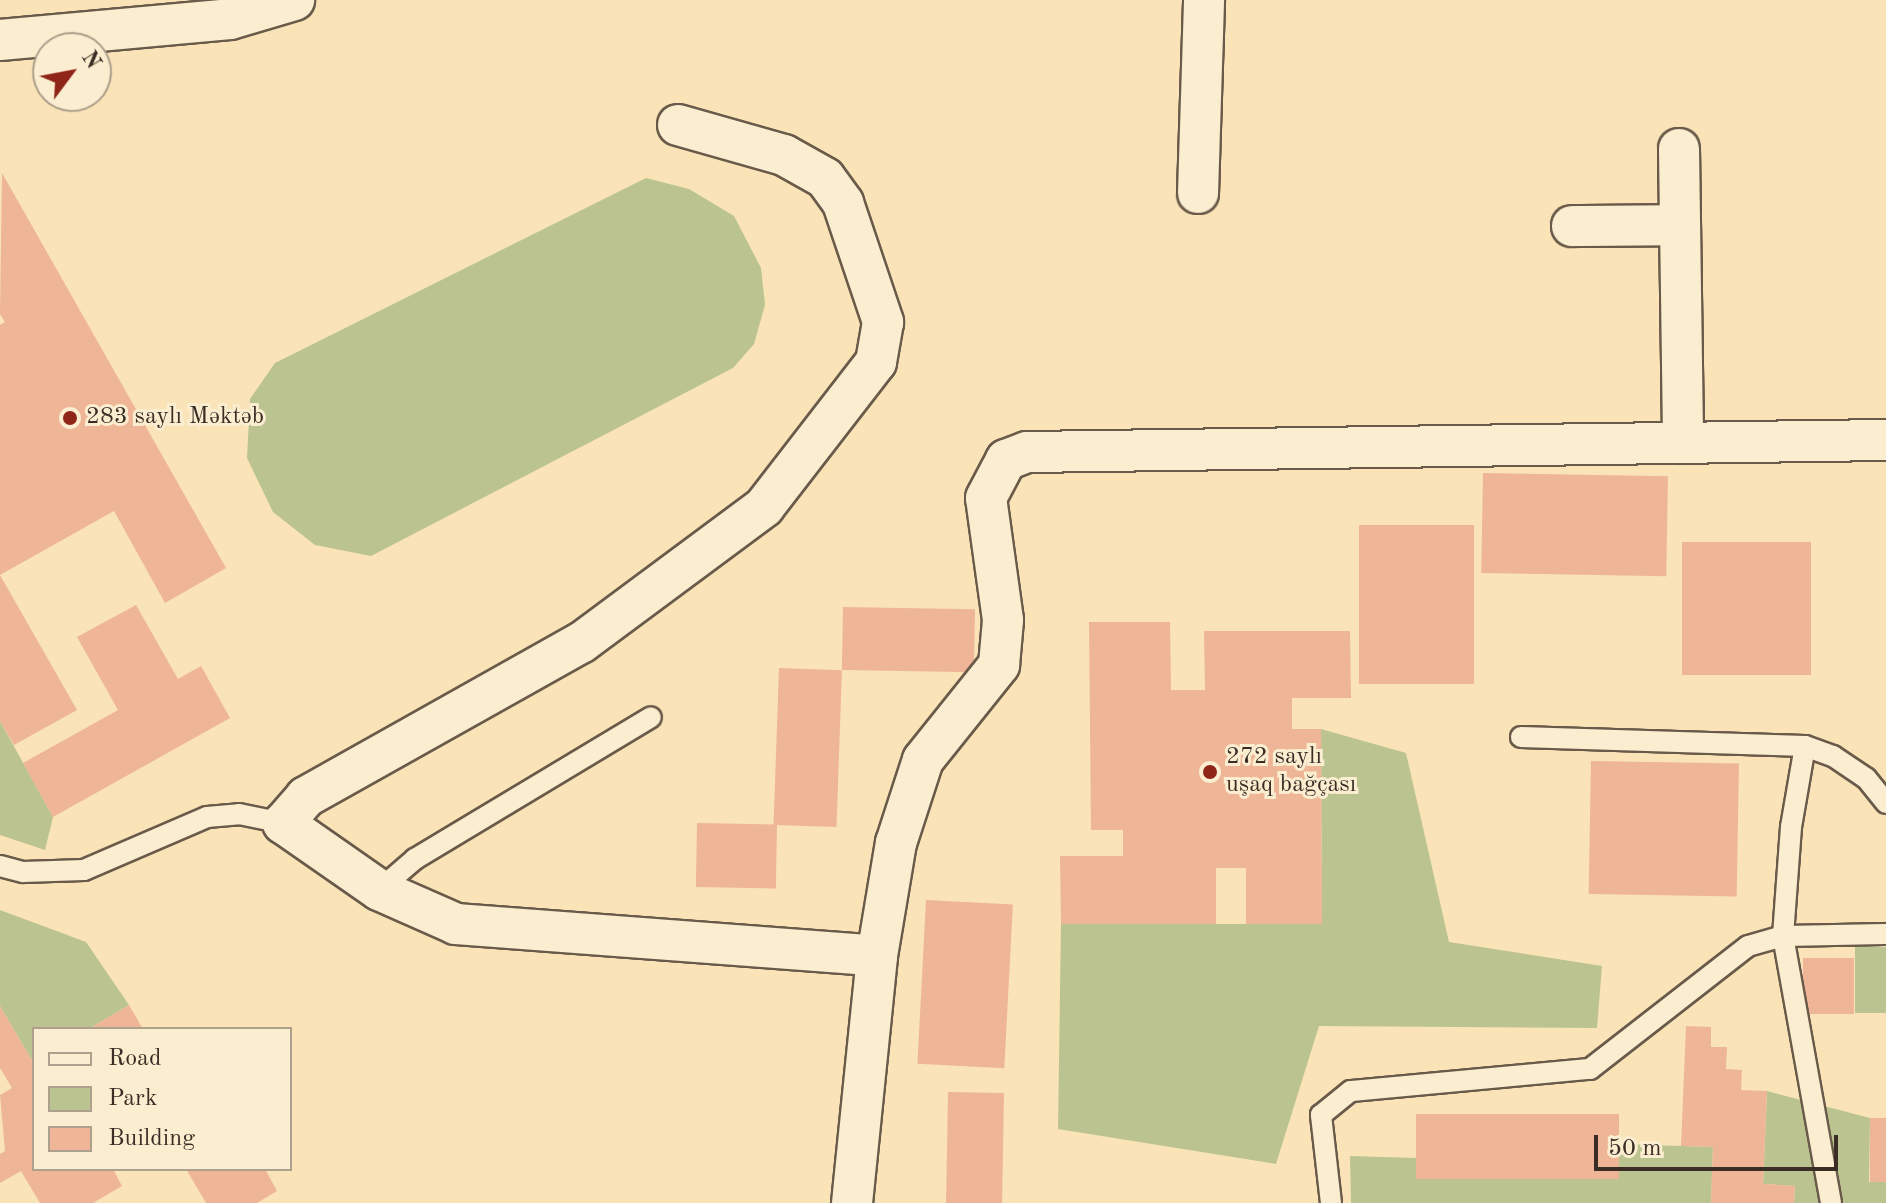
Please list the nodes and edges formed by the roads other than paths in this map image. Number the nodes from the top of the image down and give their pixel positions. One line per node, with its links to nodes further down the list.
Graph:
1 (294, 0): 3 (street)
2 (1204, 0): 6 (street)
3 (0, 40)
4 (678, 125): 15 (street)
5 (1679, 149): 7 (street)
6 (1198, 193)
7 (1680, 225): 8 (street); 10 (street)
8 (1572, 226)
9 (1886, 440): 10 (street)
10 (1683, 443): 20 (street)
11 (651, 717): 17 (lane)
12 (1521, 737): 13 (lane)
13 (1805, 746): 14 (lane); 19 (lane)
14 (1886, 803)
15 (283, 823): 16 (lane); 17 (street)
16 (0, 866)
17 (379, 890): 20 (street)
18 (1886, 934): 19 (lane)
19 (1783, 936): 22 (lane); 23 (lane)
20 (877, 956): 21 (street)
21 (852, 1203)
22 (1331, 1203)
23 (1831, 1203)

